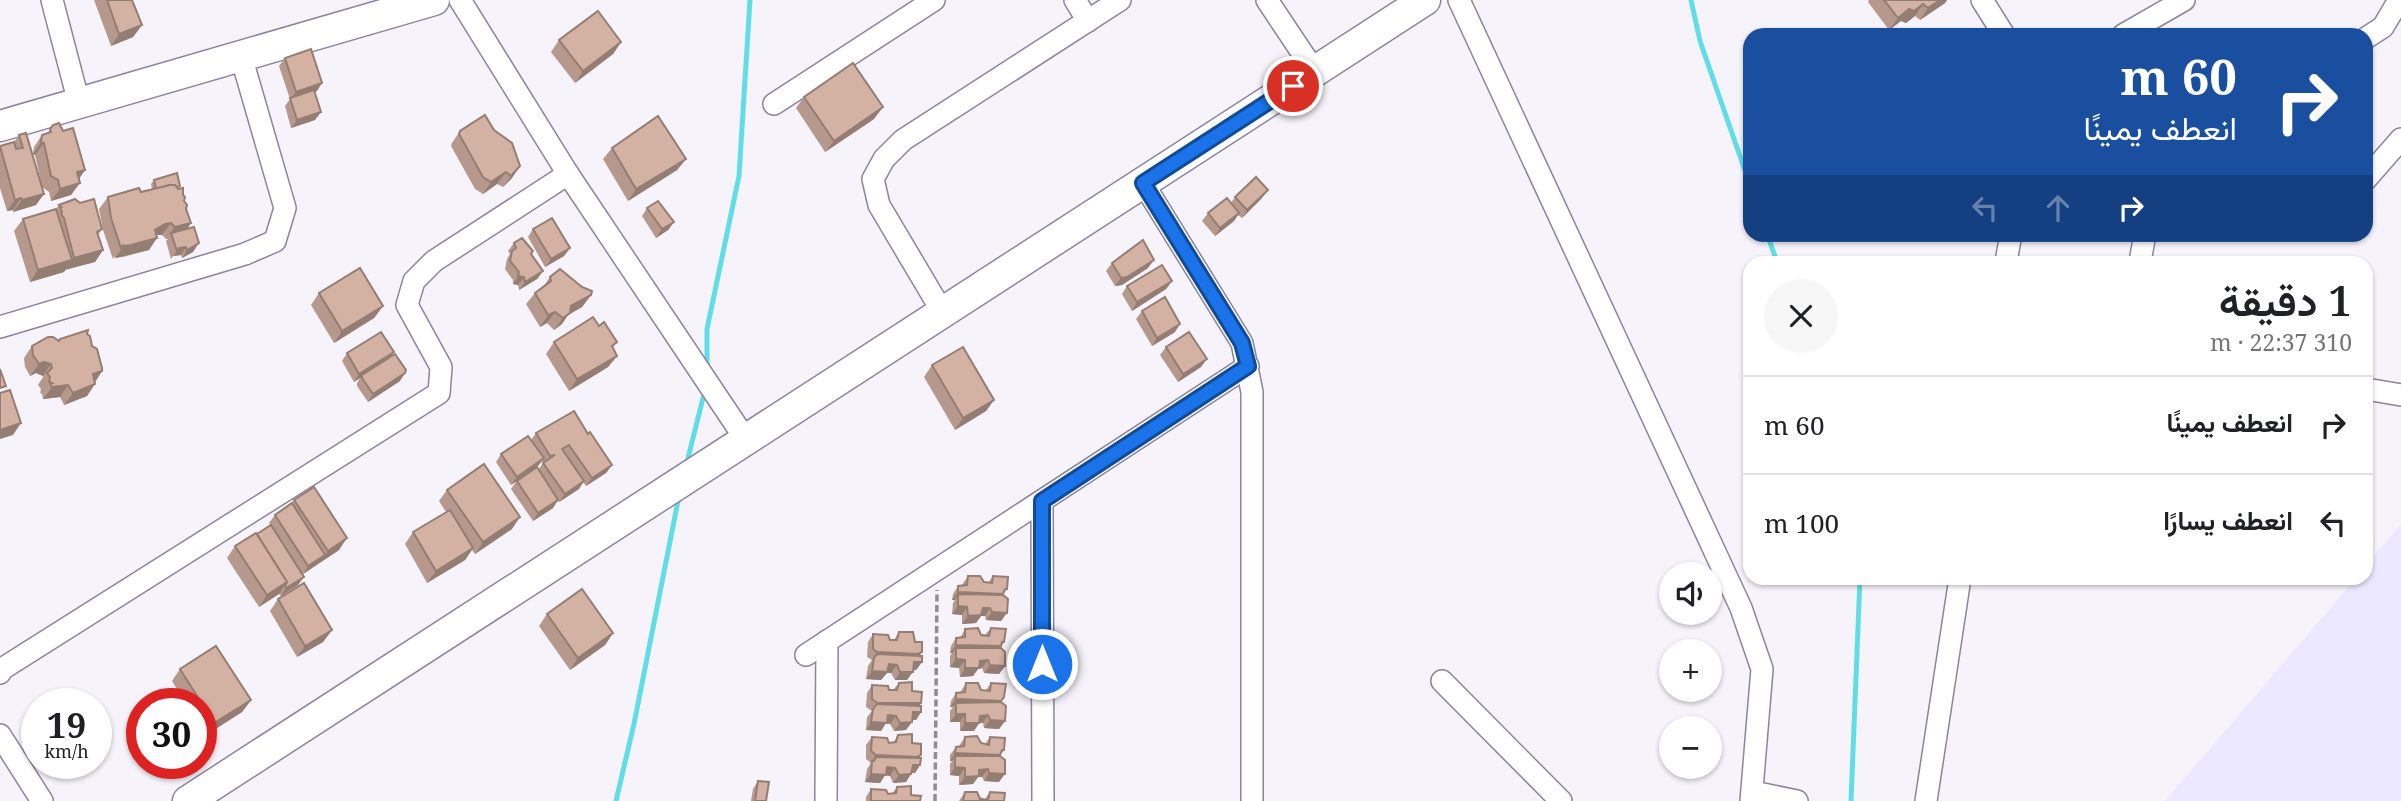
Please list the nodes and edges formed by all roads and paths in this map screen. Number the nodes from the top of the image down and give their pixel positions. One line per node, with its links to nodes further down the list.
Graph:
1 (52, 0): 19 (street)
2 (434, 0): 17 (street)
3 (460, 0): 24 (street)
4 (934, 0): 20 (street)
5 (1075, 0): 13 (street)
6 (1120, 0): 13 (street)
7 (1425, 0): 18 (street)
8 (1459, 0): 40 (street)
9 (1982, 0): 14 (street)
10 (2184, 0): 15 (street)
11 (2399, 0): 16 (street)
12 (1278, 4): 18 (street)
13 (1088, 21): 26 (street)
14 (2000, 28)
15 (2135, 28)
16 (2373, 33)
17 (241, 56): 19 (street); 27 (street)
18 (1315, 72): 25 (street)
19 (79, 103): 21 (street)
20 (774, 104)
21 (0, 126)
22 (2401, 139): 23 (street)
23 (2373, 171)
24 (568, 174): 31 (street); 37 (street)
25 (1143, 183): 26 (street); 28 (street)
26 (943, 313): 31 (street)
27 (0, 327)
28 (1248, 366): 32 (street); 46 (street)
29 (2373, 390): 30 (street)
30 (2401, 395)
31 (746, 440): 42 (street)
32 (1042, 501): 33 (street); 45 (street)
33 (937, 569): 35 (street); 44 (path)
34 (1958, 585): 49 (street)
35 (827, 641): 36 (street); 43 (street)
36 (806, 655)
37 (0, 673)
38 (1442, 681): 47 (street)
39 (0, 735): 41 (street)
40 (1752, 797): 48 (street)
41 (41, 801)
42 (188, 801)
43 (827, 801)
44 (935, 801)
45 (1043, 801)
46 (1252, 801)
47 (1561, 801)
48 (1797, 801)
49 (1926, 801)

